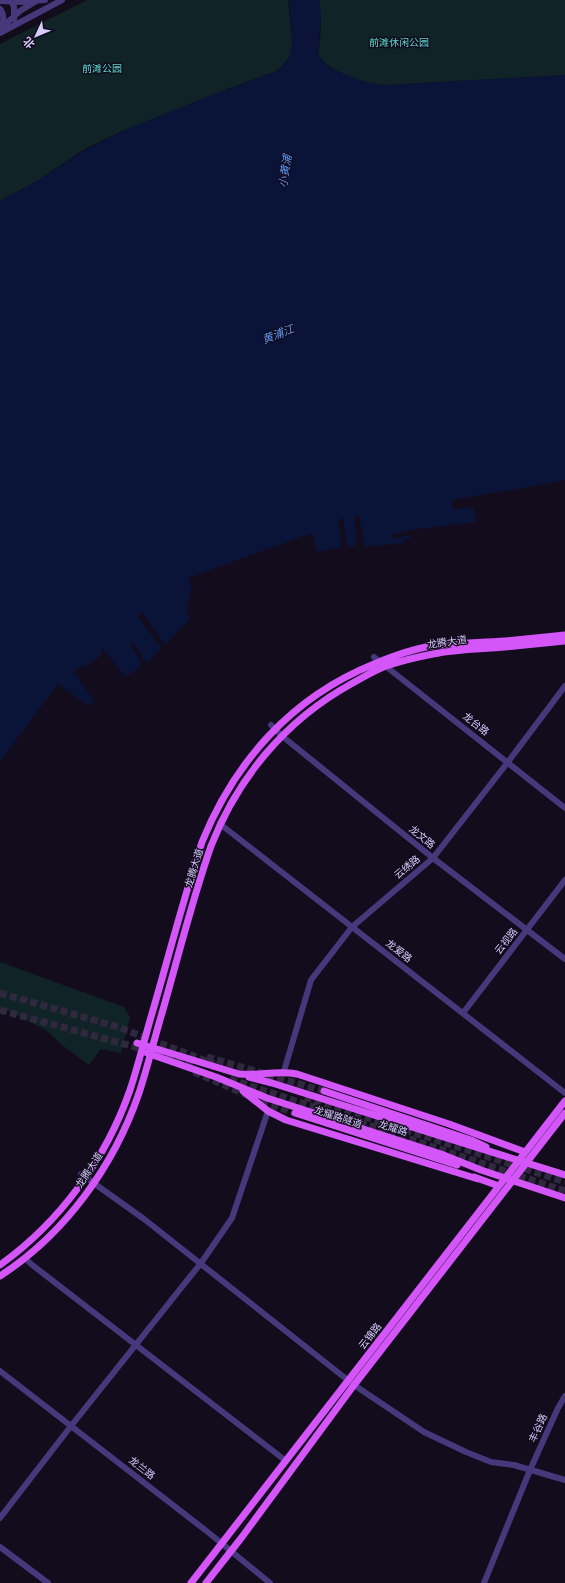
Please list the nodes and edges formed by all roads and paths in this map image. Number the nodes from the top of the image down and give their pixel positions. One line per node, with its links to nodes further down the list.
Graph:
1 (45, 0): 4 (street)
2 (62, 0): 8 (street)
3 (0, 1): 5 (street)
4 (37, 1): 5 (street); 7 (street)
5 (11, 2): 7 (street)
6 (0, 9): 8 (street)
7 (14, 17): 8 (street)
8 (1, 30)
9 (565, 635): 11 (main road, 龙腾大道)
10 (565, 640): 11 (main road, 龙腾大道)
11 (380, 661): 13 (main road, 龙腾大道); 14 (main road, 龙腾大道); 15 (street, 龙台路)
12 (565, 686): 15 (street, 云绣路)
13 (273, 727): 14 (street, 龙文路); 24 (main road, 龙腾大道)
14 (282, 736): 17 (main road, 龙腾大道); 18 (street, 龙文路)
15 (508, 762): 16 (street, 龙台路); 18 (street, 云绣路)
16 (565, 808)
17 (220, 824): 20 (street, 龙爱路); 25 (main road, 龙腾大道)
18 (433, 858): 20 (street, 云绣路); 21 (street, 龙文路)
19 (565, 880): 21 (street, 云视路)
20 (352, 927): 23 (street, 龙爱路); 26 (street, 云绣路)
21 (527, 930): 22 (street, 龙文路); 23 (street, 云视路)
22 (565, 959)
23 (463, 1014): 30 (street, 龙爱路)
24 (140, 1047): 25 (main road, 龙耀路); 43 (main road, 龙腾大道)
25 (151, 1051): 27 (main road, 龙耀路); 28 (main road, 龙耀路); 48 (main road, 龙腾大道)
26 (284, 1072): 27 (main road, 龙耀路); 36 (main road, 龙耀路)
27 (239, 1074): 38 (main road, 龙耀路)
28 (216, 1077): 32 (main road, 龙耀路); 42 (main road, 龙耀路)
29 (324, 1091): 35 (main road, 龙耀路隧道)
30 (565, 1093)
31 (565, 1101): 37 (main road, 云锦路)
32 (268, 1111): 45 (main road, 龙耀路); 52 (street)
33 (295, 1113): 39 (main road, 龙耀路隧道)
34 (565, 1114): 41 (main road, 云锦路)
35 (471, 1140): 36 (main road, 龙耀路隧道); 38 (main road, 龙耀路隧道)
36 (508, 1146): 37 (main road, 龙耀路)
37 (526, 1152): 40 (main road, 云锦路)
38 (507, 1157): 40 (main road, 龙耀路)
39 (444, 1161): 42 (main road, 龙耀路隧道); 45 (main road, 龙耀路隧道)
40 (519, 1161): 41 (main road, 龙耀路); 46 (main road, 云锦路)
41 (526, 1163): 44 (main road, 龙耀路); 47 (main road, 云锦路)
42 (481, 1170): 46 (main road, 龙耀路)
43 (83, 1175): 48 (street); 53 (main road, 龙腾大道)
44 (565, 1176)
45 (478, 1178): 49 (main road, 龙耀路隧道)
46 (505, 1178): 47 (main road, 龙耀路); 49 (main road, 云锦路)
47 (513, 1181): 50 (main road, 龙耀路); 57 (main road, 云锦路)
48 (94, 1182): 51 (main road, 龙腾大道); 52 (street)
49 (499, 1186): 57 (main road, 云锦路)
50 (565, 1198)
51 (25, 1258): 54 (main road, 龙腾大道); 55 (street)
52 (201, 1263): 55 (street); 57 (street)
53 (0, 1265)
54 (0, 1276)
55 (135, 1345): 59 (street); 60 (street)
56 (0, 1371): 59 (street, 龙兰路)
57 (351, 1383): 60 (main road, 云锦路); 61 (street); 66 (main road, 云锦路)
58 (565, 1396): 61 (street, 丰谷路)
59 (71, 1426): 63 (street); 64 (street, 龙兰路)
60 (286, 1461): 64 (main road, 云锦路)
61 (530, 1470): 62 (street); 71 (street, 丰谷路)
62 (565, 1480)
63 (0, 1518)
64 (222, 1544): 66 (street, 龙兰路); 68 (main road, 云锦路)
65 (0, 1547): 67 (street)
66 (231, 1551): 69 (main road, 云锦路); 70 (street, 龙兰路)
67 (48, 1583)
68 (191, 1583)
69 (206, 1583)
70 (270, 1583)
71 (484, 1583)

